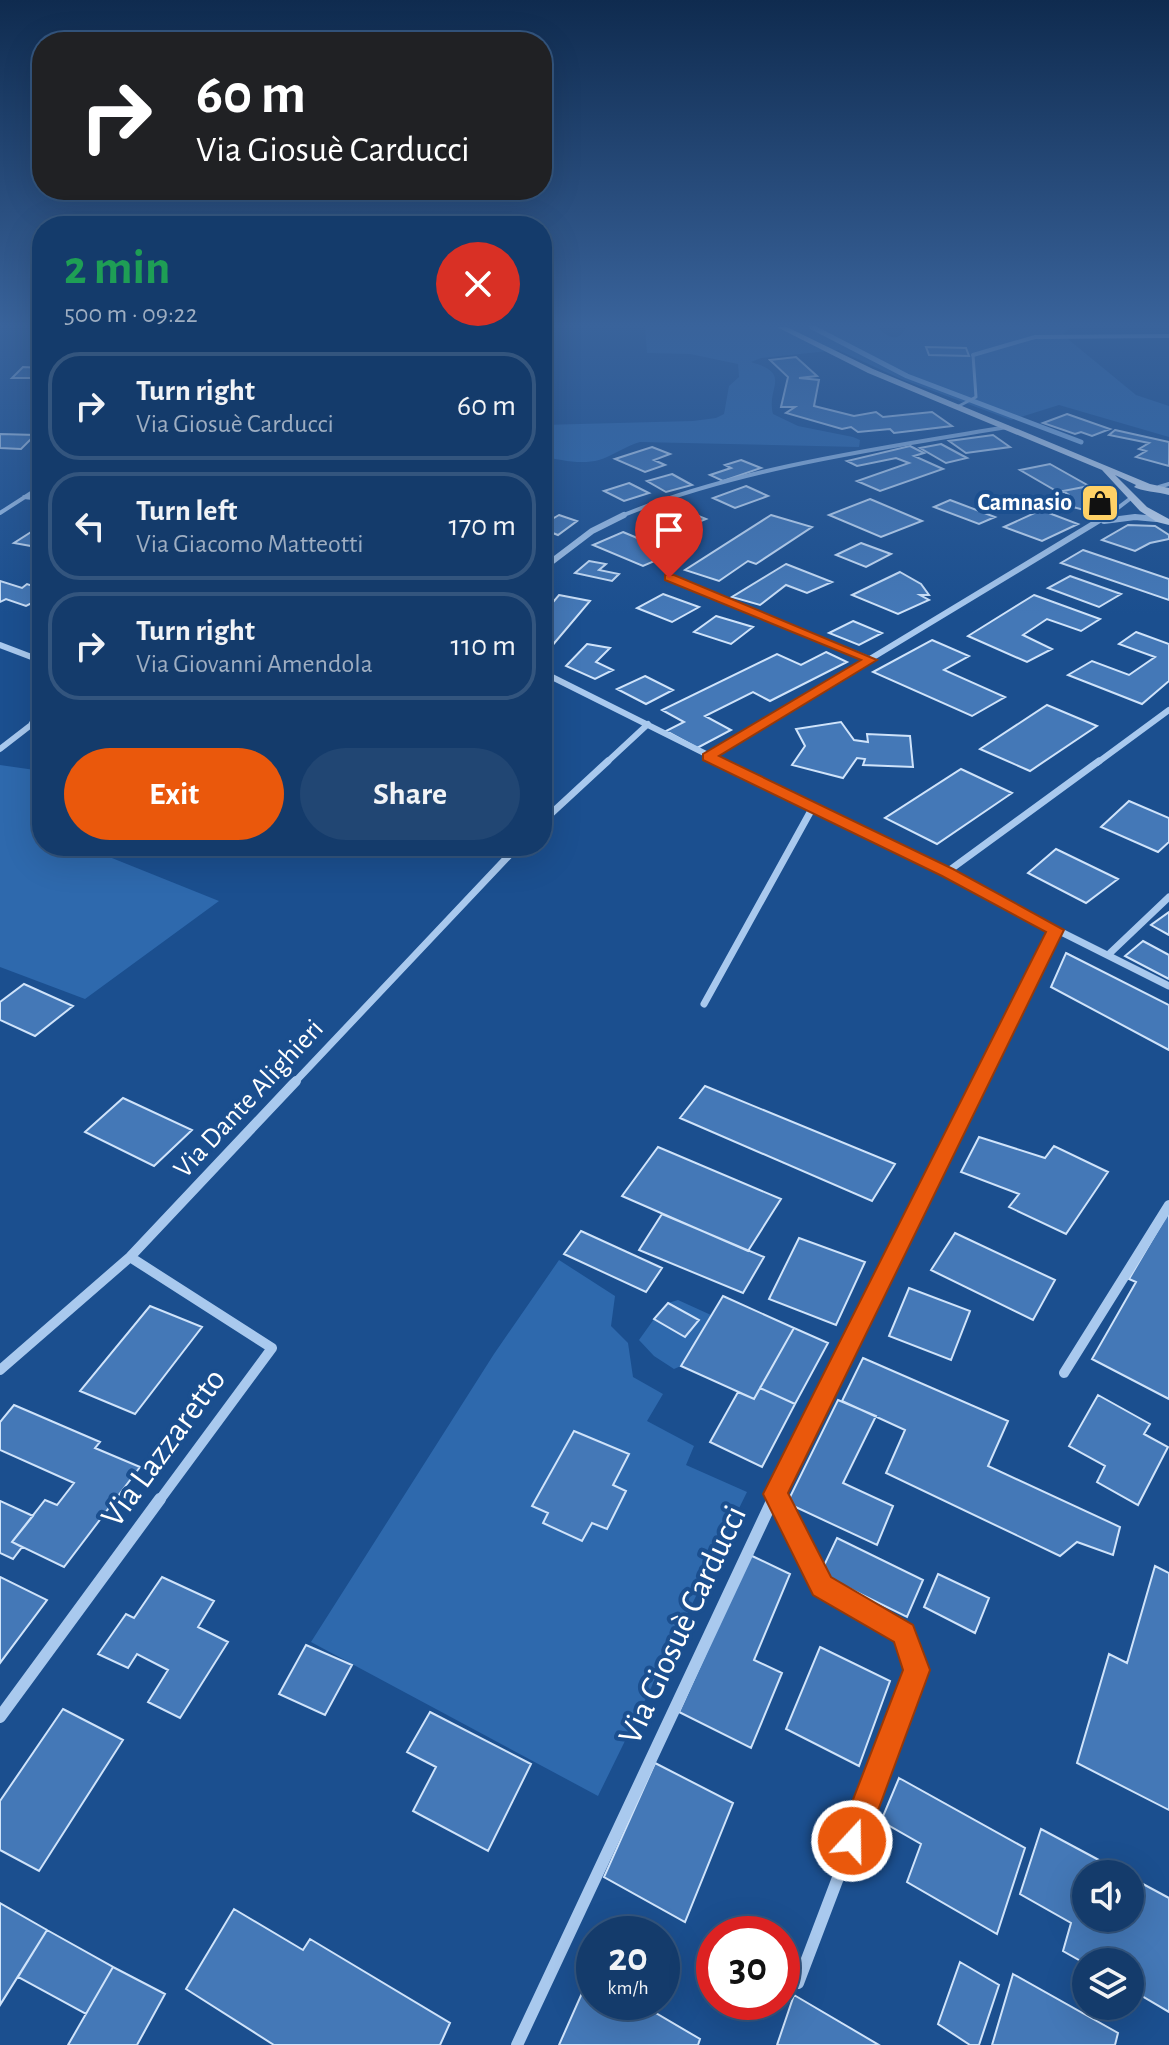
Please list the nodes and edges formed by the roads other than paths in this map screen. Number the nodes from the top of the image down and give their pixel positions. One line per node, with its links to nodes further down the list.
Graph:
1 (996, 422): 2 (main road)
2 (1007, 427): 3 (main road); 13 (street)
3 (1099, 464): 4 (main road); 7 (main road)
4 (1147, 486): 5 (main road); 7 (main road)
5 (1166, 487)
6 (32, 492): 8 (street)
7 (1128, 494): 11 (street); 12 (main road)
8 (23, 497): 9 (street); 10 (street)
9 (32, 498)
10 (0, 513)
11 (1100, 521): 12 (street); 17 (street)
12 (1165, 521)
13 (552, 561)
14 (669, 578): 17 (street)
15 (0, 645): 16 (street)
16 (32, 657)
17 (871, 660): 23 (street)
18 (552, 677): 21 (street)
19 (1169, 710): 27 (street)
20 (32, 723): 22 (street)
21 (648, 724): 23 (street); 25 (street)
22 (0, 749)
23 (708, 757): 24 (street)
24 (813, 807): 27 (street); 32 (street)
25 (552, 813)
26 (509, 856): 34 (street, Via Dante Alighieri)
27 (947, 872): 29 (street)
28 (1169, 897): 30 (street)
29 (1056, 930): 30 (street); 37 (street, Via Giosuè Carducci)
30 (1108, 955): 31 (street)
31 (1169, 986)
32 (704, 1004)
33 (1169, 1205): 36 (street)
34 (130, 1257): 35 (street, Via Dante Alighieri); 38 (street, Via Lazzaretto)
35 (0, 1370)
36 (1064, 1373)
37 (775, 1494): 39 (street); 40 (street, Via Giosuè Carducci)
38 (0, 1717)
39 (800, 1978)
40 (517, 2045)

